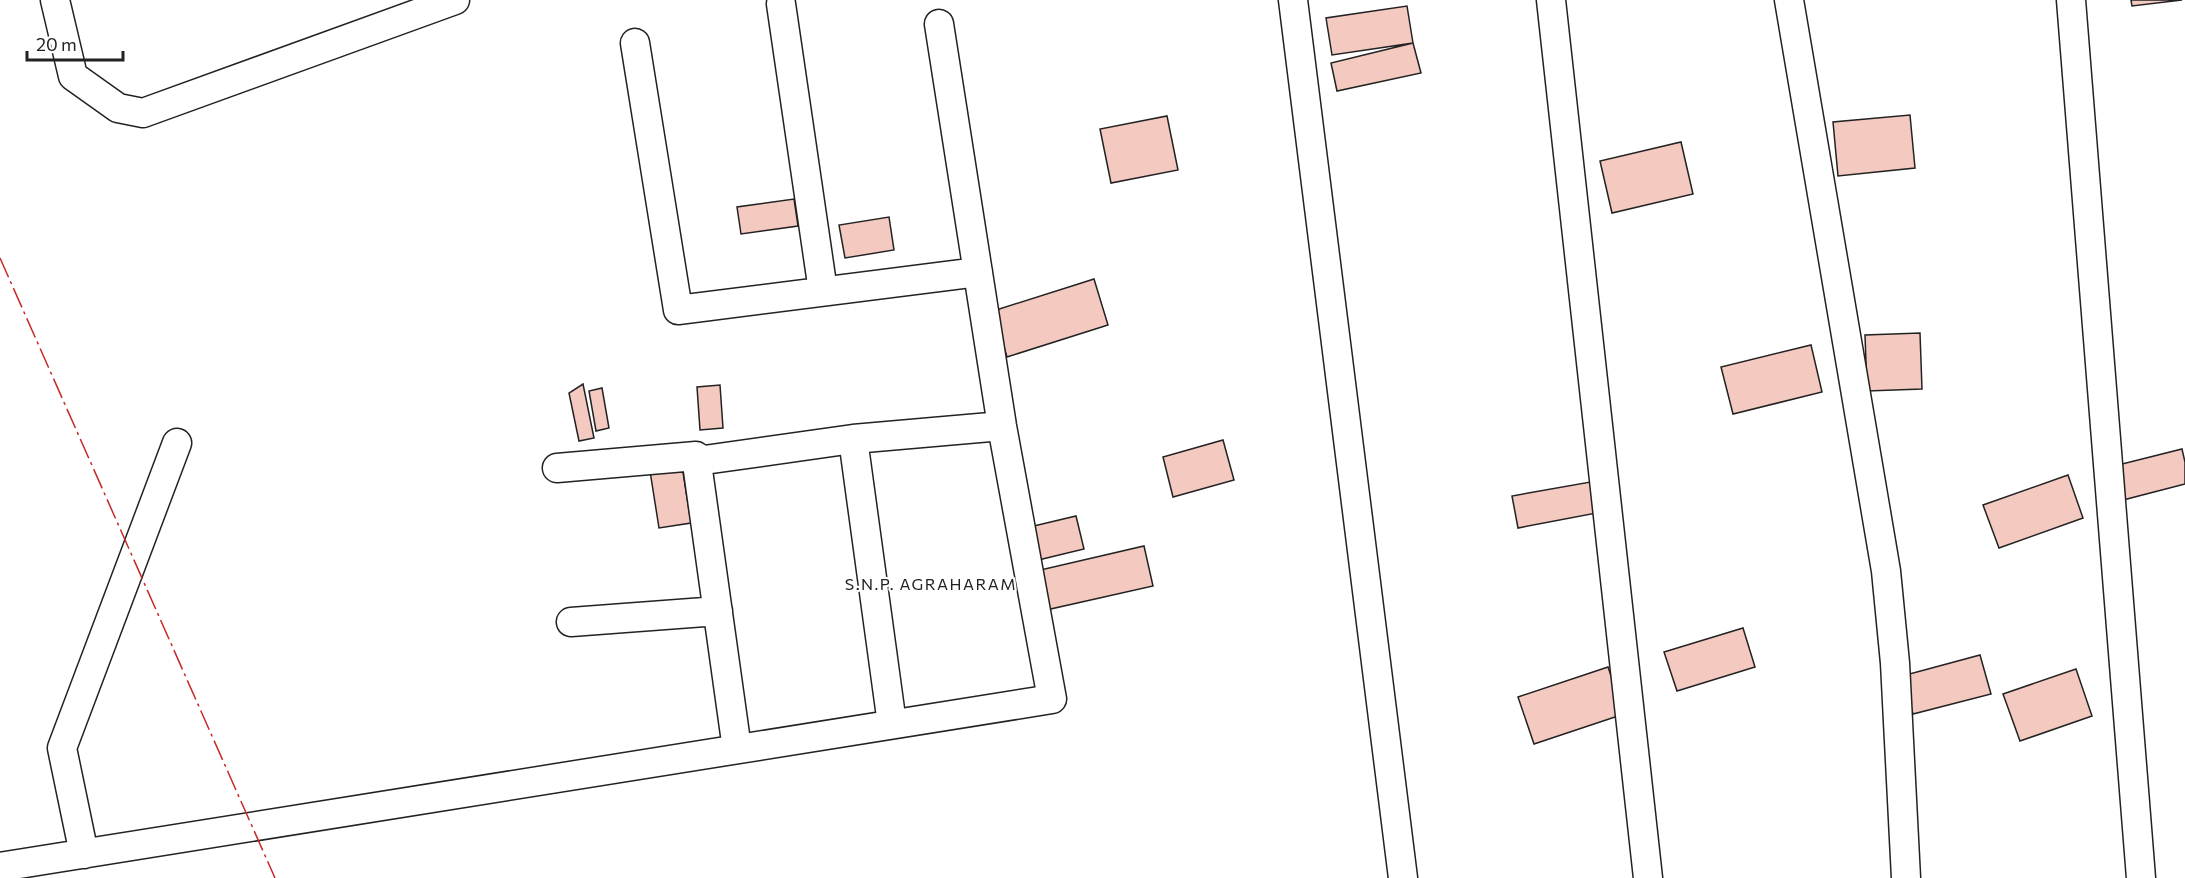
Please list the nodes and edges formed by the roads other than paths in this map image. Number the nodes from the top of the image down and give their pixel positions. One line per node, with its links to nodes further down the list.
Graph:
1 (55, 0): 2 (street)
2 (455, 0)
3 (1293, 0): 23 (street)
4 (1551, 0): 24 (street)
5 (1789, 0): 25 (street)
6 (2071, 0): 26 (street)
7 (782, 4): 11 (street)
8 (939, 24): 10 (street)
9 (634, 43): 11 (street)
10 (978, 272): 11 (street); 12 (street)
11 (823, 291)
12 (1002, 426): 13 (street); 19 (street)
13 (853, 439): 15 (street); 19 (street)
14 (177, 443): 21 (street)
15 (697, 461): 16 (street); 17 (street)
16 (557, 468)
17 (718, 611): 18 (street); 20 (street)
18 (572, 622)
19 (892, 724): 20 (street)
20 (737, 749): 21 (street)
21 (84, 854): 22 (street)
22 (0, 867)
23 (1403, 878)
24 (1648, 878)
25 (1906, 878)
26 (2141, 878)

